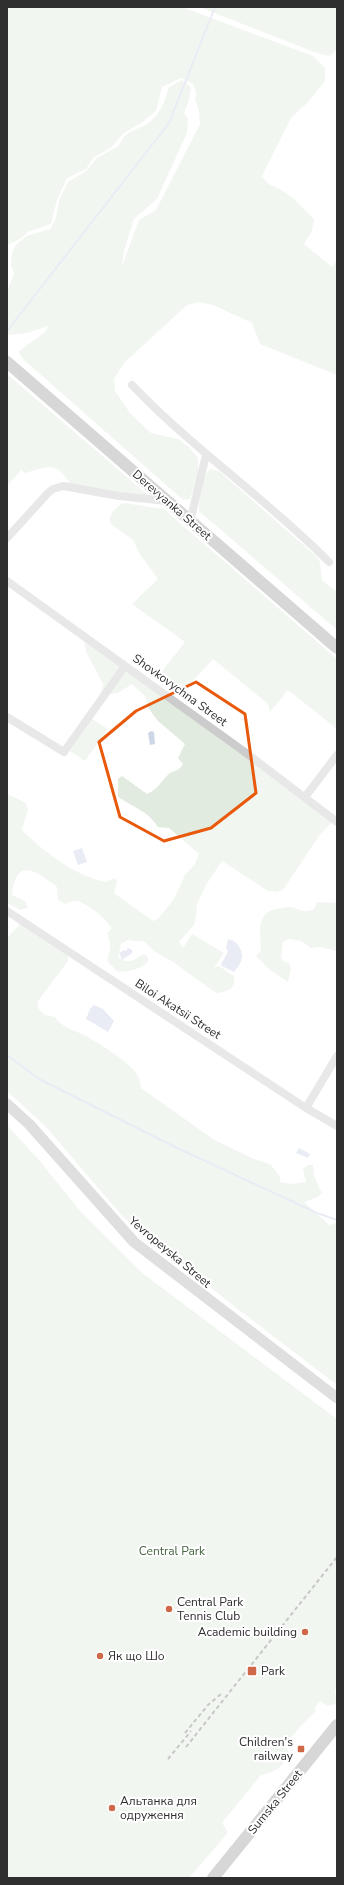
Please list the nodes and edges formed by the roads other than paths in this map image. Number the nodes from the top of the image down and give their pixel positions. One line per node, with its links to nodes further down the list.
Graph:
1 (7, 362): 4 (main road, Derevyanka Street)
2 (132, 385): 3 (street)
3 (206, 455): 5 (street); 7 (street)
4 (167, 501): 5 (main road, Derevyanka Street); 6 (street)
5 (190, 522): 9 (main road, Derevyanka Street)
6 (7, 538)
7 (329, 562)
8 (7, 581): 10 (street, Shovkovychna Street)
9 (337, 648)
10 (125, 666): 11 (street); 13 (street, Shovkovychna Street)
11 (7, 717)
12 (337, 755): 13 (street)
13 (305, 797): 14 (street, Shovkovychna Street)
14 (337, 822)
15 (7, 911): 18 (street, Biloi Akatsii Street)
16 (337, 1056): 18 (street)
17 (7, 1104): 20 (main road, Yevropeyska Street)
18 (306, 1108): 19 (street, Biloi Akatsii Street)
19 (337, 1126)
20 (337, 1398)
21 (337, 1725): 22 (main road, Sumska Street)
22 (213, 1878)

